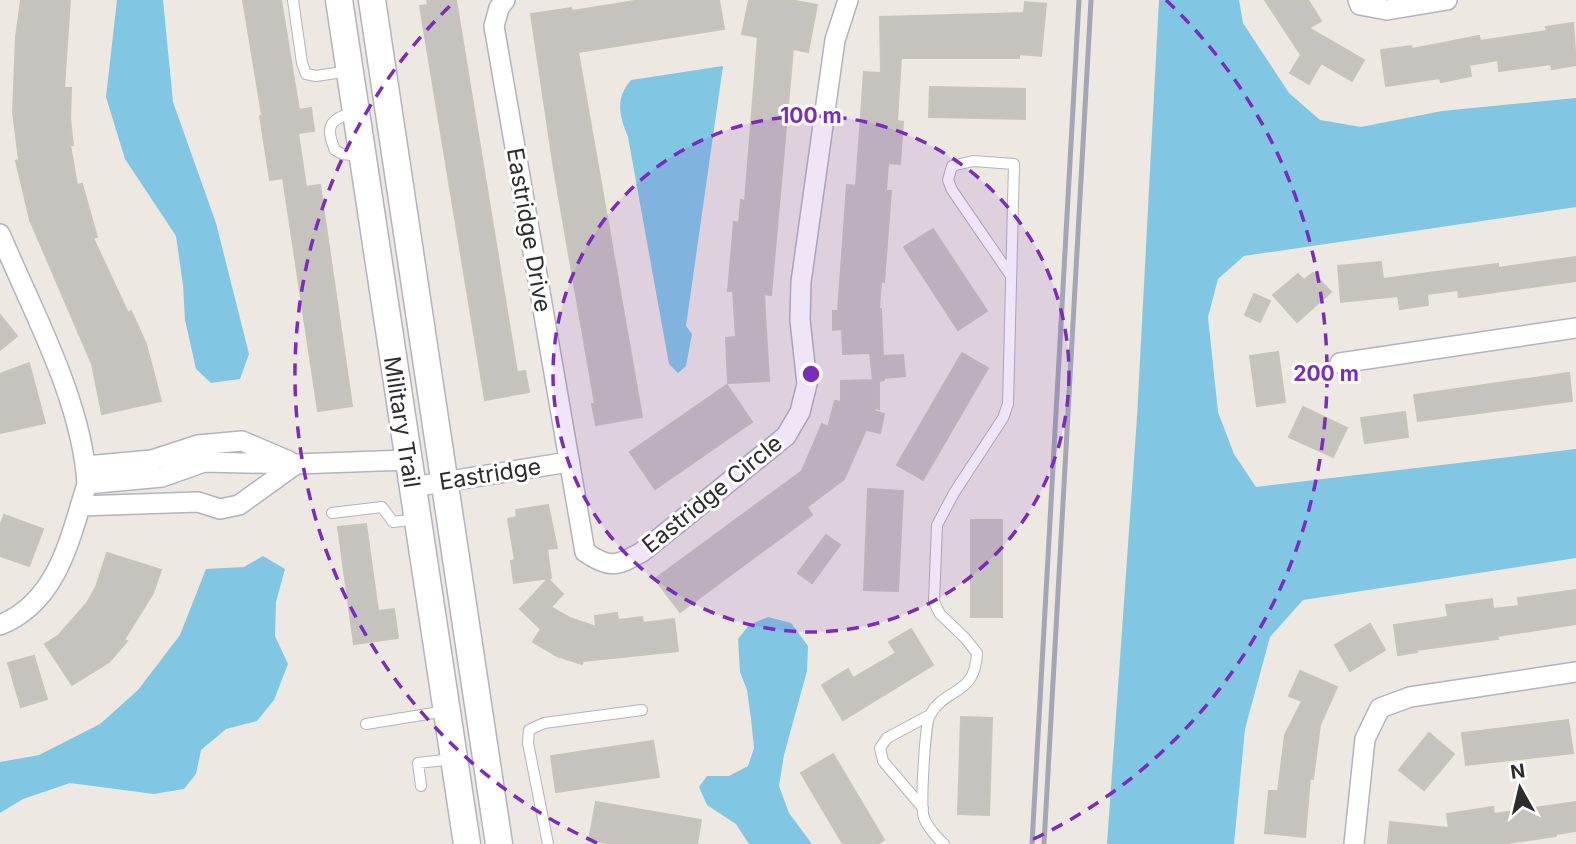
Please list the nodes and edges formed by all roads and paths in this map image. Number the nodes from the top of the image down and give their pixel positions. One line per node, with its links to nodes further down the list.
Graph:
1 (293, 0): 8 (lane)
2 (339, 0): 8 (street, Military Trail)
3 (372, 0): 17 (street, Military Trail)
4 (505, 0): 14 (street, Eastridge Drive)
5 (848, 0): 14 (street, Eastridge Circle)
6 (1447, 0): 7 (street)
7 (1359, 3)
8 (349, 71): 13 (street, Military Trail)
9 (1, 236): 16 (street)
10 (1011, 276): 10 (lane); 26 (lane)
11 (1576, 328): 12 (street)
12 (1340, 363)
13 (407, 460): 15 (street); 18 (street, Military Trail)
14 (569, 462): 17 (street, Eastridge)
15 (296, 464): 16 (street); 19 (street)
16 (86, 475): 19 (street)
17 (445, 481): 18 (street, Eastridge); 32 (street, Military Trail)
18 (412, 486): 21 (street, Military Trail)
19 (80, 506): 22 (street)
20 (332, 513): 21 (lane)
21 (417, 518): 25 (street, Military Trail)
22 (0, 625)
23 (1576, 672): 35 (street)
24 (642, 710): 33 (lane)
25 (446, 711): 27 (lane); 28 (street, Military Trail)
26 (928, 716): 30 (lane); 30 (lane)
27 (366, 723)
28 (454, 758): 29 (lane); 31 (street, Military Trail)
29 (421, 786)
30 (923, 808): 34 (lane)
31 (467, 844)
32 (499, 844)
33 (548, 844)
34 (944, 844)
35 (1354, 844)

